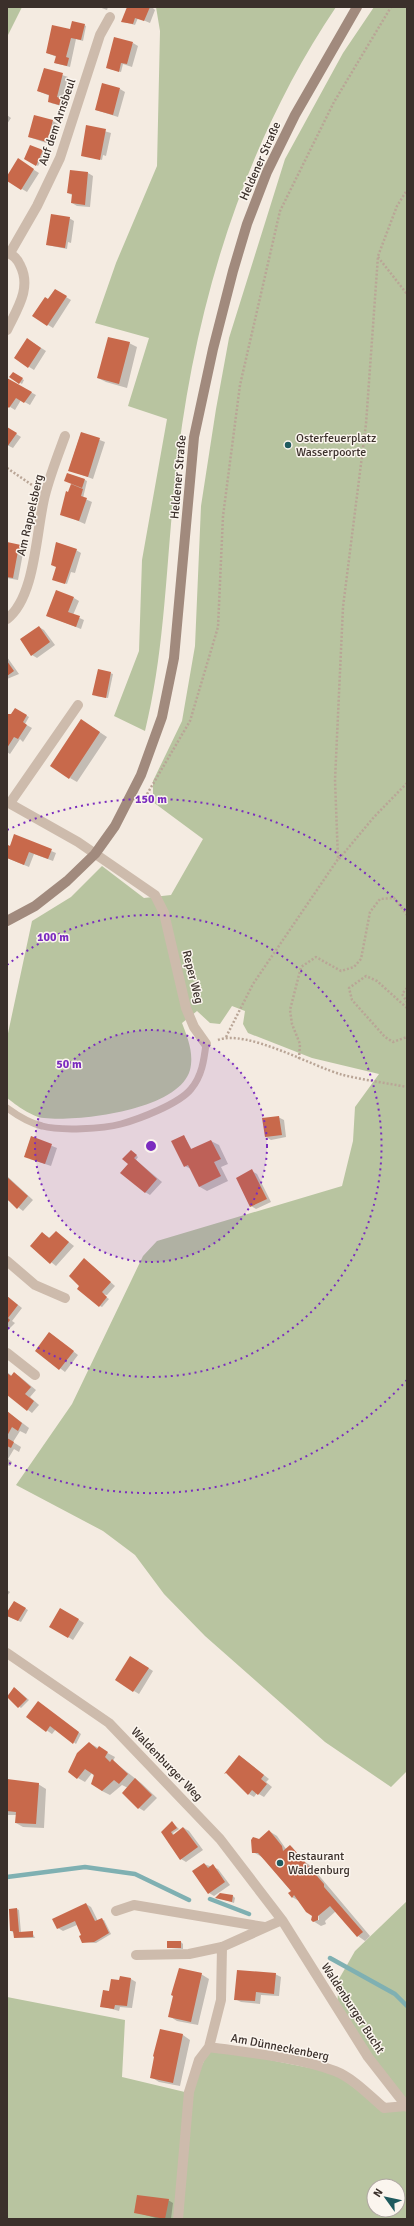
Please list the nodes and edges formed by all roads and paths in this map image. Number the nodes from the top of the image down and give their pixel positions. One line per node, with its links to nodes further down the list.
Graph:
1 (357, 7): 17 (main road, Heldener Straße)
2 (391, 7): 16 (path)
3 (110, 17): 5 (street, Auf dem Arnsbeul)
4 (407, 190): 6 (path)
5 (8, 253): 8 (street, Auf dem Arnsbeul)
6 (378, 256): 7 (path); 18 (path)
7 (407, 294)
8 (7, 330)
9 (65, 436): 11 (street, Am Rappelsberg)
10 (7, 468): 11 (path)
11 (45, 494): 12 (street, Am Rappelsberg)
12 (7, 619)
13 (78, 705): 15 (street)
14 (407, 783): 18 (path)
15 (8, 803): 17 (street)
16 (139, 808)
17 (95, 854): 20 (main road, Heldener Straße); 26 (street, Reper Weg)
18 (338, 860): 24 (path)
19 (407, 915): 27 (path)
20 (7, 921)
21 (407, 988): 22 (path)
22 (407, 1002)
23 (407, 1008): 25 (path)
24 (226, 1037): 26 (path); 27 (path)
25 (407, 1037)
26 (206, 1044): 29 (lane)
27 (299, 1059): 28 (path)
28 (407, 1087)
29 (7, 1108)
30 (7, 1261): 31 (street)
31 (65, 1298)
32 (7, 1353): 33 (street)
33 (35, 1375)
34 (7, 1653): 36 (street, Waldenburger Weg)
35 (116, 1911): 37 (street)
36 (282, 1920): 37 (street); 41 (street, Waldenburger Bucht)
37 (264, 1927): 38 (street)
38 (222, 1947): 39 (street); 40 (street)
39 (136, 1955)
40 (209, 2047): 41 (street, Am Dünneckenberg); 42 (street)
41 (406, 2106)
42 (178, 2219)

